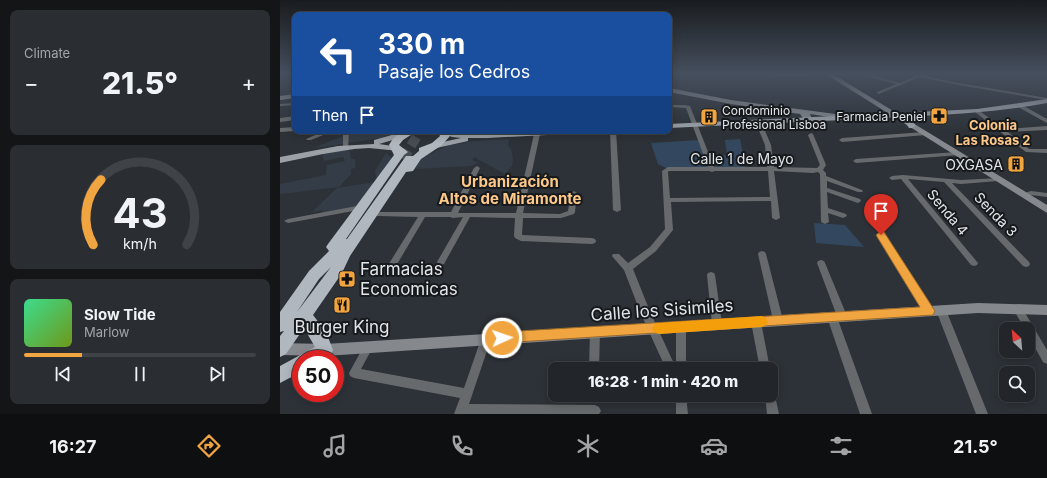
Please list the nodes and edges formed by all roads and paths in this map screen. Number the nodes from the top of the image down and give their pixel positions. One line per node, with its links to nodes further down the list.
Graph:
1 (681, 92): 13 (main road)
2 (858, 92): 16 (main road)
3 (1008, 92): 4 (street)
4 (1017, 94): 7 (street); 9 (street)
5 (280, 98): 6 (main road)
6 (292, 100)
7 (1047, 100): 9 (main road)
8 (292, 101): 10 (street)
9 (1034, 104): 12 (main road)
10 (280, 105)
11 (672, 106): 23 (street)
12 (1020, 106): 14 (main road); 21 (street)
13 (780, 108): 17 (main road); 19 (main road)
14 (977, 110): 15 (main road); 29 (street)
15 (920, 113): 16 (main road); 25 (main road)
16 (893, 114): 17 (main road); 25 (main road)
17 (843, 117): 19 (main road)
18 (292, 118): 20 (street)
19 (808, 119): 22 (main road)
20 (280, 120)
21 (1047, 121)
22 (758, 122): 23 (main road); 52 (street)
23 (694, 125): 24 (main road); 53 (street)
24 (672, 126)
25 (912, 126): 39 (main road)
26 (1047, 128): 29 (street)
27 (292, 129): 28 (street)
28 (280, 130)
29 (1002, 131): 46 (street)
30 (321, 134): 42 (street)
31 (347, 134): 44 (street)
32 (404, 134): 44 (main road)
33 (407, 134): 47 (highway)
34 (444, 134): 45 (highway)
35 (452, 134): 41 (main road)
36 (514, 134): 41 (main road)
37 (540, 134): 76 (street)
38 (612, 134): 70 (street)
39 (924, 134): 43 (street); 48 (main road)
40 (811, 135): 54 (street)
41 (487, 136): 45 (main road)
42 (309, 138)
43 (842, 140)
44 (350, 148): 47 (main road); 49 (main road)
45 (431, 148): 47 (highway); 72 (highway)
46 (1047, 151)
47 (402, 154): 68 (highway); 91 (highway); 92 (highway)
48 (957, 154): 50 (street); 58 (main road)
49 (280, 160)
50 (856, 161)
51 (477, 168): 74 (street)
52 (771, 169): 53 (street, Calle 1 de Mayo); 54 (street, Calle 1 de Mayo); 65 (street)
53 (712, 170): 66 (street, Calle 1 de Mayo)
54 (820, 170): 55 (street)
55 (823, 177): 60 (street); 61 (street)
56 (903, 177): 57 (street); 59 (street); 87 (street, Senda 4)
57 (892, 178)
58 (998, 179): 59 (street); 63 (main road)
59 (947, 182): 89 (street, Senda 3)
60 (824, 189): 67 (street); 69 (street)
61 (860, 191)
62 (574, 193): 76 (street)
63 (1023, 195): 64 (street); 71 (main road)
64 (1047, 195)
65 (774, 199): 66 (street); 78 (street)
66 (666, 200): 90 (street)
67 (858, 201)
68 (362, 207): 79 (street); 92 (highway)
69 (825, 209): 77 (street); 80 (street)
70 (617, 210)
71 (1047, 210)
72 (378, 214): 73 (street); 91 (highway)
73 (423, 214): 74 (street); 88 (street)
74 (453, 216): 75 (street)
75 (467, 216): 76 (street); 85 (street)
76 (519, 216): 82 (street)
77 (843, 216)
78 (776, 218)
79 (288, 221)
80 (825, 222)
81 (881, 235): 96 (street)
82 (592, 241)
83 (762, 254): 99 (street)
84 (616, 256): 90 (street)
85 (441, 262)
86 (821, 263): 98 (street)
87 (974, 263)
88 (393, 264)
89 (1026, 264)
90 (628, 268): 104 (street)
91 (337, 269): 97 (highway)
92 (314, 275): 100 (highway)
93 (711, 275): 102 (street)
94 (1018, 308): 95 (main road, Calle los Sisimiles); 96 (main road, Calle los Sisimiles); 110 (street)
95 (1047, 310)
96 (935, 311): 98 (main road, Calle los Sisimiles); 125 (street)
97 (305, 316): 108 (highway); 109 (highway)
98 (837, 316): 99 (main road, Calle los Sisimiles); 124 (street)
99 (778, 320): 101 (main road, Calle los Sisimiles)
100 (282, 321)
101 (756, 322): 102 (main road, Calle los Sisimiles); 114 (street)
102 (717, 324): 103 (main road, Calle los Sisimiles)
103 (680, 327): 104 (main road, Calle los Sisimiles); 113 (street)
104 (653, 329): 105 (main road, Calle los Sisimiles); 112 (street)
105 (595, 332): 106 (main road, Calle los Sisimiles); 111 (street)
106 (486, 339): 107 (main road, Calle los Sisimiles); 117 (street)
107 (368, 347): 109 (main road, Calle los Sisimiles); 117 (street)
108 (280, 349): 109 (main road, Calle los Sisimiles)
109 (325, 350)
110 (1047, 359)
111 (594, 362)
112 (668, 362)
113 (681, 362)
114 (764, 362)
115 (292, 368): 116 (highway)
116 (280, 375)
117 (467, 394): 120 (street)
118 (681, 402): 122 (street)
119 (771, 402): 123 (street)
120 (461, 411): 121 (street)
121 (595, 411)
122 (682, 414)
123 (773, 414)
124 (866, 414)
125 (982, 414)

